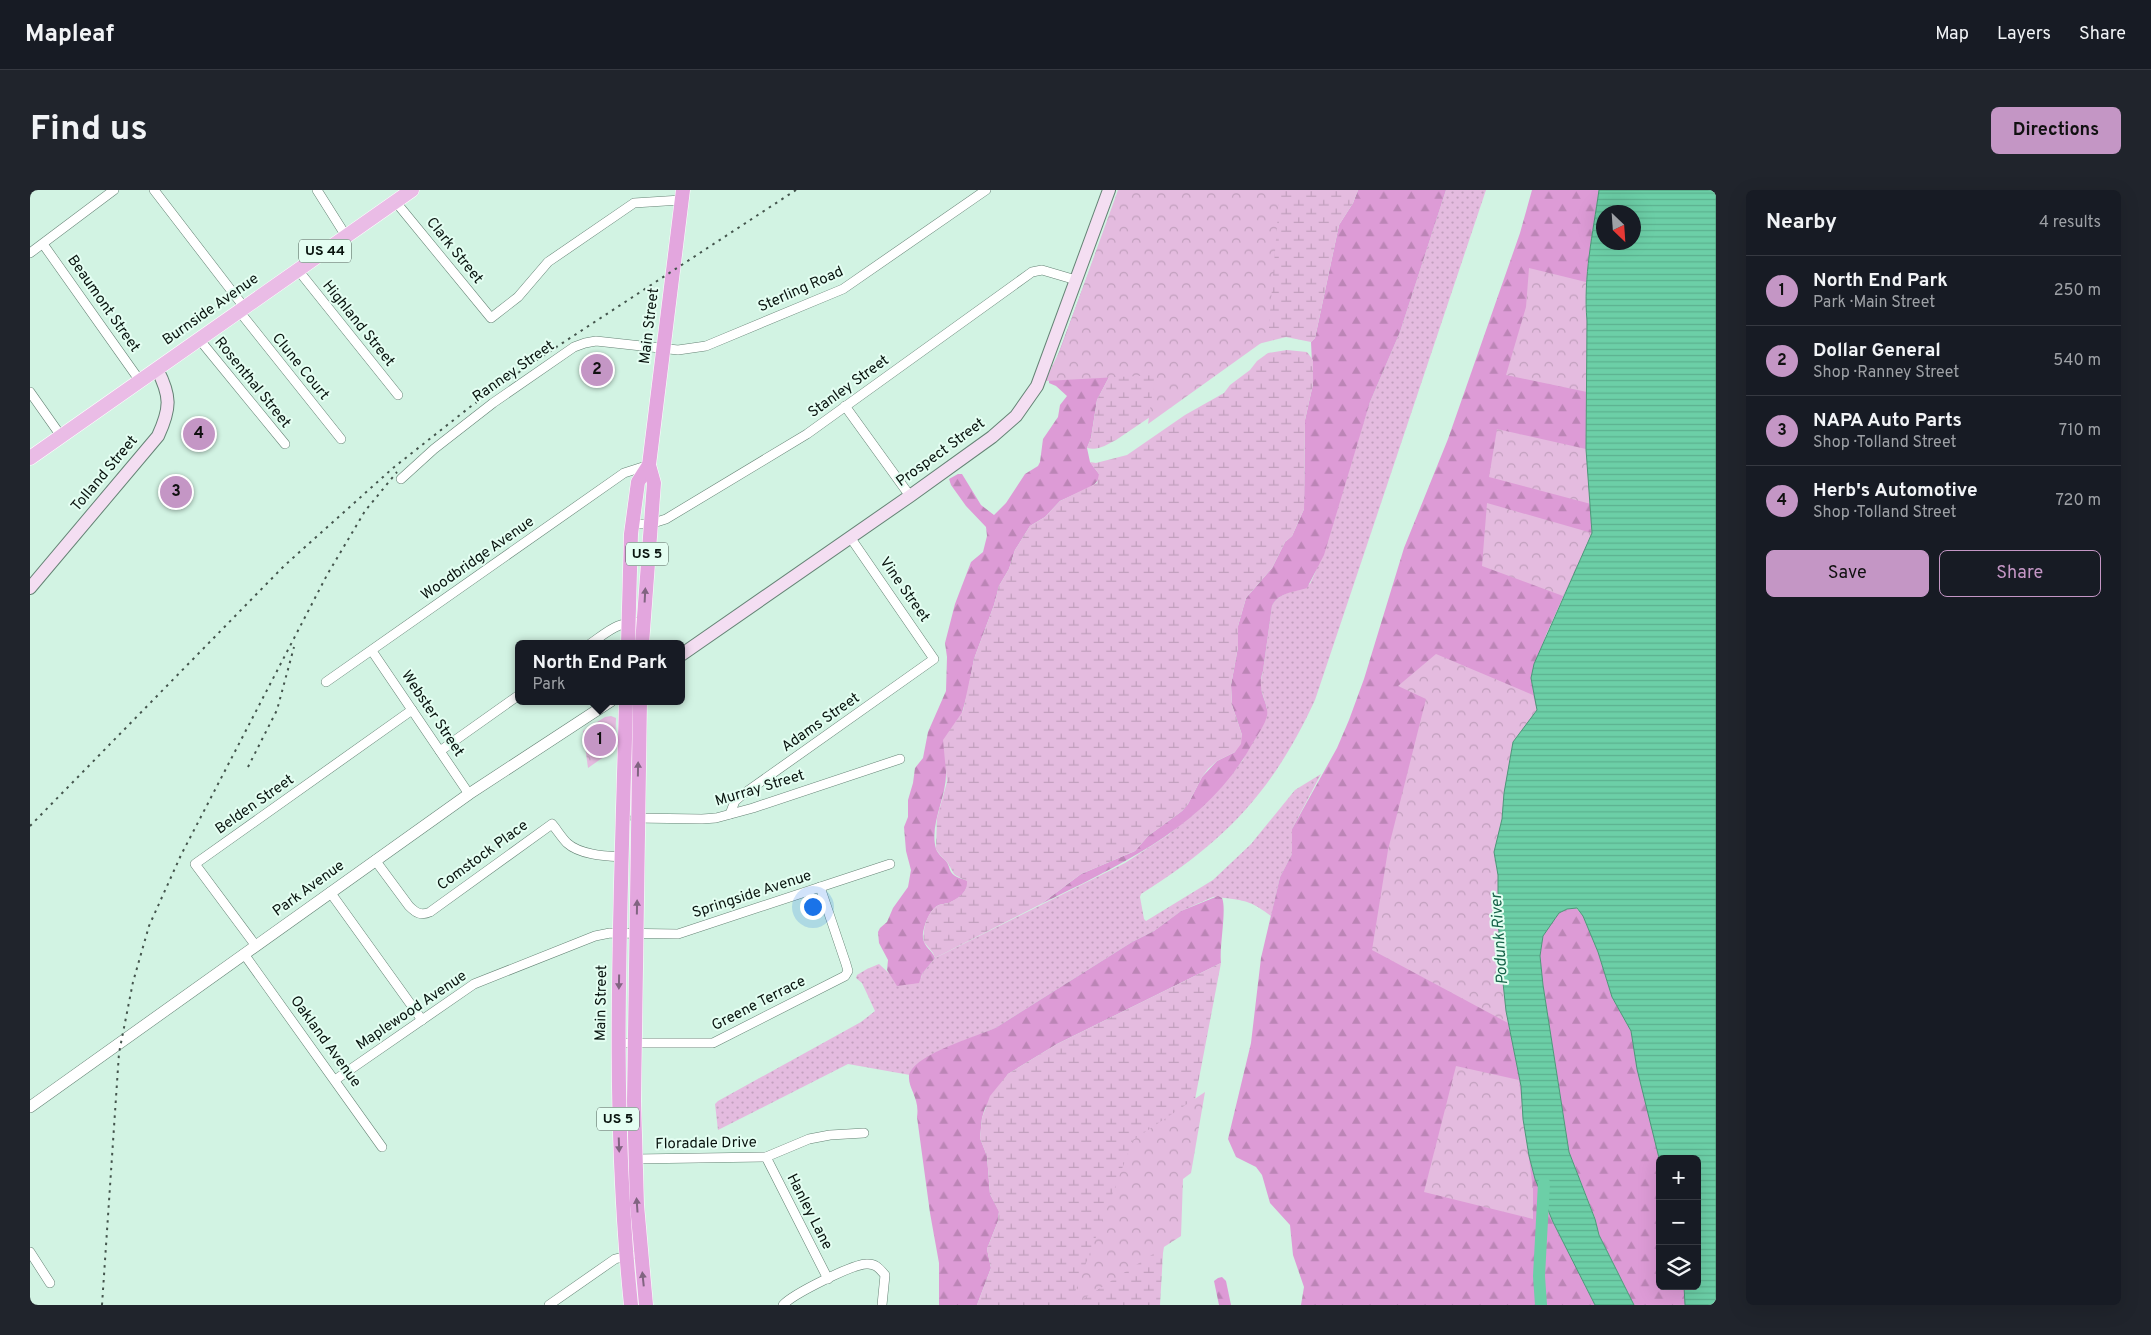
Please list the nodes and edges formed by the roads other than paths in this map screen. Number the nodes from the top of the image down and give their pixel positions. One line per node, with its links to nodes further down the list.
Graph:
1 (114, 190): 10 (street)
2 (154, 190): 14 (street, Clune Court)
3 (317, 190): 9 (street)
4 (412, 190): 8 (main road, Burnside Avenue / US 44)
5 (986, 190): 16 (street, Sterling Road)
6 (1109, 190): 13 (main road, Prospect Street)
7 (682, 195): 8 (street, Clark Street); 16 (highway, Main Street / US 5)
8 (396, 202): 9 (main road, Burnside Avenue / US 44)
9 (346, 236): 12 (main road, Burnside Avenue / US 44)
10 (43, 244): 11 (street); 18 (street, Beaumont Street)
11 (30, 253)
12 (298, 270): 14 (main road, Burnside Avenue / US 44); 20 (street, Highland Street)
13 (1076, 280): 21 (street, Stanley Street); 28 (main road, Prospect Street)
14 (241, 309): 15 (main road, Burnside Avenue / US 44); 23 (street, Clune Court)
15 (198, 339): 17 (main road, Burnside Avenue / US 44); 24 (street, Rosenthal Street)
16 (663, 348): 26 (highway, Main Street / US 5); 27 (street, Ranney Street)
17 (157, 368): 18 (main road, Burnside Avenue / US 44); 32 (main road, Tolland Street)
18 (140, 381): 22 (main road, Burnside Avenue / US 44)
19 (30, 392): 22 (street)
20 (398, 395)
21 (846, 406): 28 (street); 30 (street, Stanley Street)
22 (61, 436): 25 (main road, Burnside Avenue / US 44)
23 (341, 439)
24 (285, 444)
25 (30, 458)
26 (649, 465): 29 (highway, Main Street / US 5); 30 (highway, Main Street / US 5); 38 (street, Woodbridge Avenue)
27 (401, 479)
28 (910, 496): 31 (main road, Prospect Street)
29 (632, 524): 30 (street, Stanley Street); 33 (highway, Main Street / US 5)
30 (650, 524): 34 (highway, Main Street / US 5, one-way to 30)
31 (850, 537): 39 (main road, Prospect Street); 40 (street, Vine Street)
32 (30, 588)
33 (628, 622): 34 (street); 35 (street); 36 (highway, Main Street / US 5)
34 (644, 622): 37 (highway, Main Street / US 5)
35 (596, 640)
36 (628, 640)
37 (642, 640)
38 (372, 650): 41 (street, Woodbridge Avenue); 46 (street, Webster Street)
39 (685, 652)
40 (934, 659): 50 (street, Adams Street)
41 (326, 682)
42 (515, 698): 47 (street)
43 (605, 705): 49 (street, Park Avenue)
44 (626, 705): 51 (highway, Main Street / US 5)
45 (640, 705): 52 (highway, US 5, one-way to 45)
46 (412, 710): 47 (street, Webster Street); 60 (street, Belden Street)
47 (440, 751): 49 (street, Webster Street)
48 (900, 759): 50 (street, Murray Street)
49 (469, 794): 54 (street, Park Avenue)
50 (730, 814): 52 (street, Murray Street)
51 (623, 818): 52 (street, Murray Street); 53 (highway, Main Street / US 5)
52 (637, 818): 59 (highway, US 5, one-way to 52)
53 (622, 857): 54 (street, Comstock Place); 58 (highway, Main Street / US 5)
54 (375, 860): 57 (street, Park Avenue)
55 (890, 864): 56 (street, Springside Avenue)
56 (820, 887): 59 (street, Springside Avenue); 64 (street, Greene Terrace)
57 (330, 892): 60 (street, Park Avenue); 62 (street)
58 (620, 934): 59 (street, Springside Avenue); 62 (street, Maplewood Avenue); 63 (highway, Main Street / US 5, one-way to 63)
59 (636, 934): 64 (highway, US 5)
60 (256, 946): 61 (street, Park Avenue)
61 (244, 954): 65 (street, Oakland Avenue); 66 (street, Park Avenue)
62 (422, 1020): 65 (street, Maplewood Avenue)
63 (617, 1044): 64 (street, Greene Terrace); 73 (highway, Main Street / US 5, one-way to 73)
64 (634, 1044): 70 (highway, US 5)
65 (335, 1080): 68 (street, Oakland Avenue)
66 (30, 1107)
67 (864, 1133): 69 (street, Floradale Drive)
68 (382, 1148)
69 (766, 1157): 70 (street, Floradale Drive); 74 (street, Hanley Lane)
70 (635, 1159): 72 (highway, US 5, one-way to 70)
71 (30, 1252): 75 (street)
72 (641, 1254): 73 (street); 78 (highway, US 5, one-way to 72)
73 (626, 1255): 76 (street); 77 (highway, Main Street / US 5)
74 (828, 1279): 79 (street); 80 (street)
75 (50, 1283)
76 (549, 1305)
77 (631, 1305)
78 (646, 1305)
79 (783, 1305)
80 (882, 1305)

